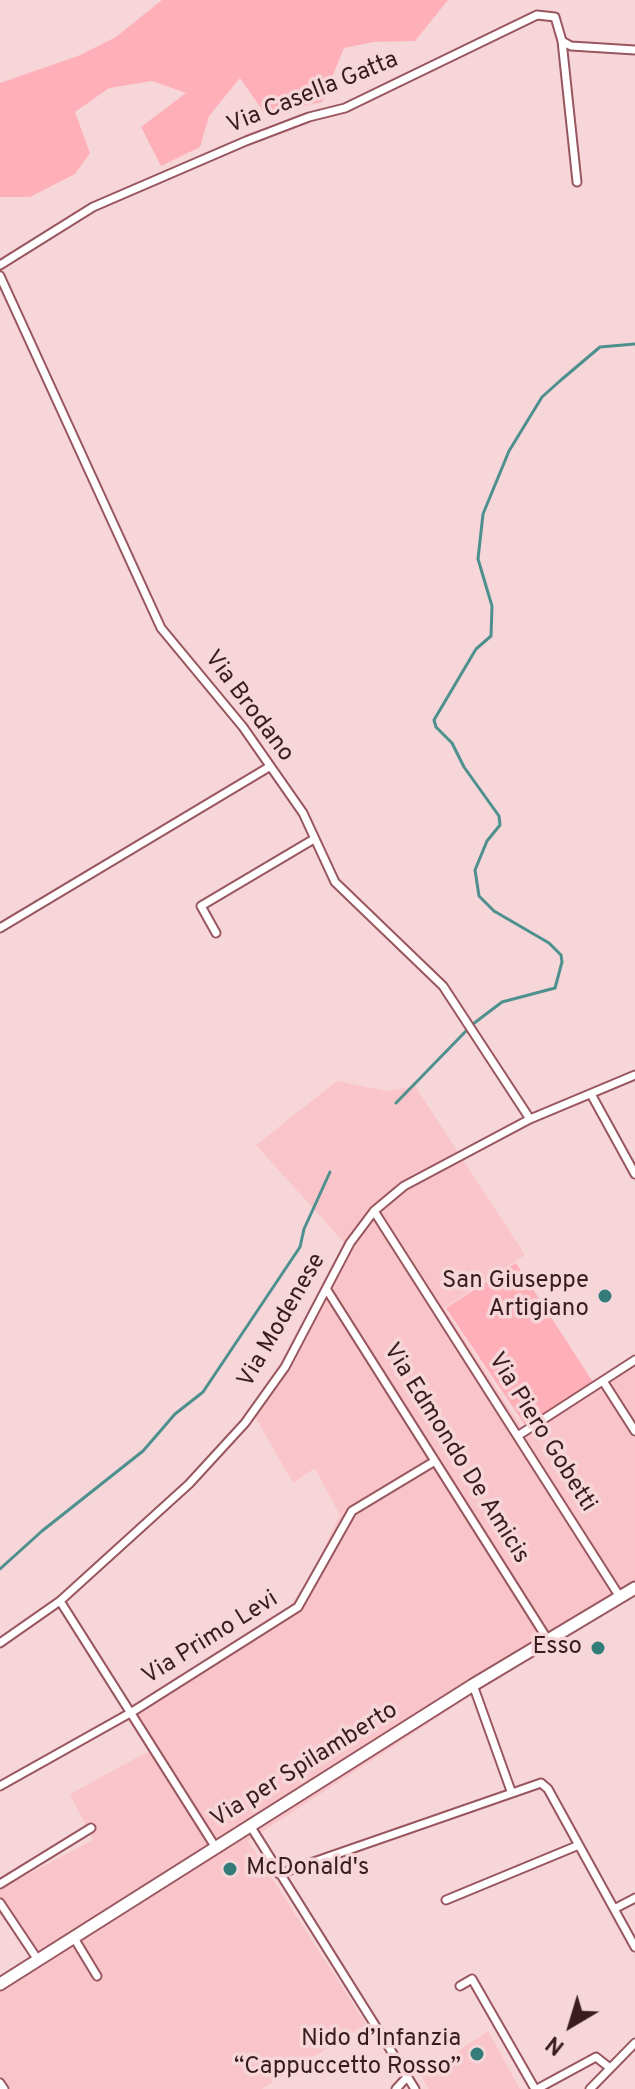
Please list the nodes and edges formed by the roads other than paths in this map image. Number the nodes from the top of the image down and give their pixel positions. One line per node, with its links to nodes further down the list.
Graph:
1 (562, 41): 2 (street); 3 (street); 4 (street, Via Casella Gatta)
2 (635, 50)
3 (577, 182)
4 (0, 265)
5 (0, 276): 6 (street, Via Brodano)
6 (269, 767): 7 (street, Via Brodano); 8 (street)
7 (314, 839): 9 (street); 12 (street, Via Brodano)
8 (0, 928)
9 (216, 933)
10 (635, 1075): 11 (street, Via Modenese)
11 (591, 1094): 12 (street, Via Modenese); 13 (street)
12 (530, 1119): 14 (street, Via Modenese)
13 (635, 1174)
14 (374, 1211): 15 (street, Via Modenese); 19 (street, Via Piero Gobetti)
15 (327, 1290): 20 (street, Via Edmondo De Amicis); 23 (street, Via Modenese)
16 (635, 1360): 17 (street)
17 (603, 1381): 18 (street); 19 (street)
18 (635, 1431)
19 (519, 1435): 22 (street, Via Piero Gobetti)
20 (435, 1461): 24 (street, Via Edmondo De Amicis); 27 (street, Via Primo Levi)
21 (635, 1588): 22 (main road, Via per Spilamberto)
22 (620, 1597): 24 (main road, Via per Spilamberto)
23 (60, 1601): 25 (street, Via Modenese); 27 (street)
24 (548, 1640): 26 (main road, Via per Spilamberto)
25 (0, 1643)
26 (473, 1685): 29 (street); 30 (main road, Via per Spilamberto)
27 (132, 1712): 28 (street, Via Primo Levi); 33 (street)
28 (0, 1786)
29 (511, 1791): 32 (street); 34 (street)
30 (251, 1827): 33 (main road, Via per Spilamberto); 34 (street)
31 (91, 1828): 35 (street)
32 (579, 1845): 37 (street); 39 (street)
33 (216, 1848): 40 (main road, Via per Spilamberto)
34 (279, 1874): 48 (street)
35 (0, 1884)
36 (635, 1898): 39 (street)
37 (446, 1900)
38 (0, 1903): 42 (street)
39 (614, 1909): 41 (street)
40 (74, 1938): 42 (main road, Via per Spilamberto); 43 (street)
41 (635, 1947)
42 (38, 1960): 44 (main road, Via per Spilamberto)
43 (97, 1976)
44 (0, 1984)
45 (460, 1986): 53 (street)
46 (635, 2043): 47 (street)
47 (610, 2068): 53 (street); 54 (street)
48 (407, 2077): 51 (street); 52 (street)
49 (0, 2083): 50 (street)
50 (4, 2089)
51 (396, 2089)
52 (415, 2089)
53 (536, 2089)
54 (590, 2089)

